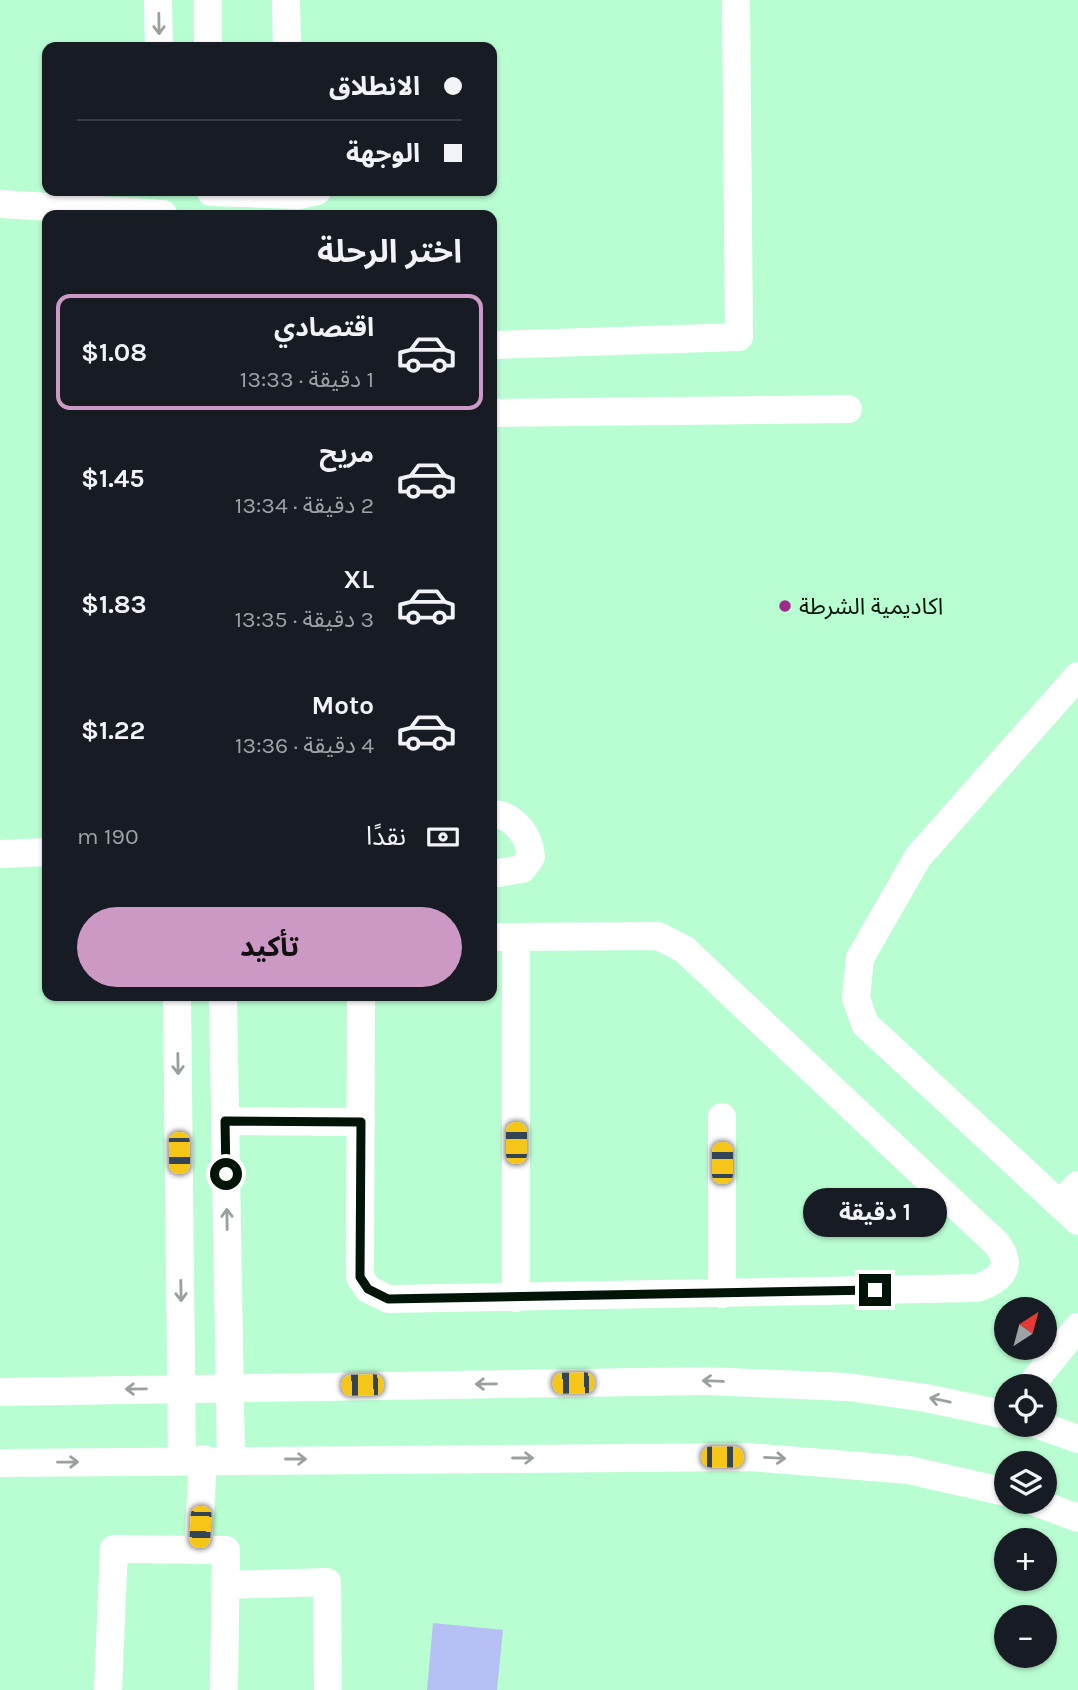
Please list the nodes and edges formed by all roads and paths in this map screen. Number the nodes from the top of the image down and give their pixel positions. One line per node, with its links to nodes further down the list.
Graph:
1 (158, 0): 5 (street, one-way to 5)
2 (208, 0): 6 (street)
3 (286, 0): 7 (street)
4 (736, 0): 12 (street)
5 (159, 42)
6 (208, 42)
7 (287, 42)
8 (254, 196): 9 (street)
9 (289, 200)
10 (0, 204): 11 (street)
11 (163, 207)
12 (497, 345)
13 (848, 409): 14 (street)
14 (497, 413)
15 (1078, 676): 27 (street)
16 (497, 814): 19 (street)
17 (42, 852): 18 (street)
18 (0, 854)
19 (497, 873)
20 (504, 937): 28 (street); 29 (street)
21 (177, 1001): 33 (street, one-way to 33)
22 (223, 1001): 25 (street)
23 (361, 1001): 26 (street)
24 (722, 1116): 28 (street)
25 (225, 1121): 26 (street); 32 (street, one-way to 25)
26 (361, 1122): 29 (street)
27 (1072, 1203)
28 (722, 1294): 29 (street)
29 (516, 1298)
30 (1078, 1327): 31 (street)
31 (1040, 1374)
32 (230, 1387): 33 (street); 35 (street, one-way to 32); 38 (street)
33 (183, 1388): 34 (street, one-way to 34); 39 (street)
34 (0, 1392)
35 (994, 1412)
36 (1057, 1432): 37 (street)
37 (1078, 1439)
38 (231, 1459): 39 (street); 41 (street, one-way to 41)
39 (193, 1460): 40 (street, one-way to 39); 44 (street)
40 (0, 1463)
41 (994, 1489)
42 (1057, 1510): 43 (street)
43 (1078, 1518)
44 (198, 1550): 45 (street); 46 (street)
45 (226, 1584): 47 (street); 48 (street)
46 (108, 1690)
47 (225, 1690)
48 (328, 1690)

